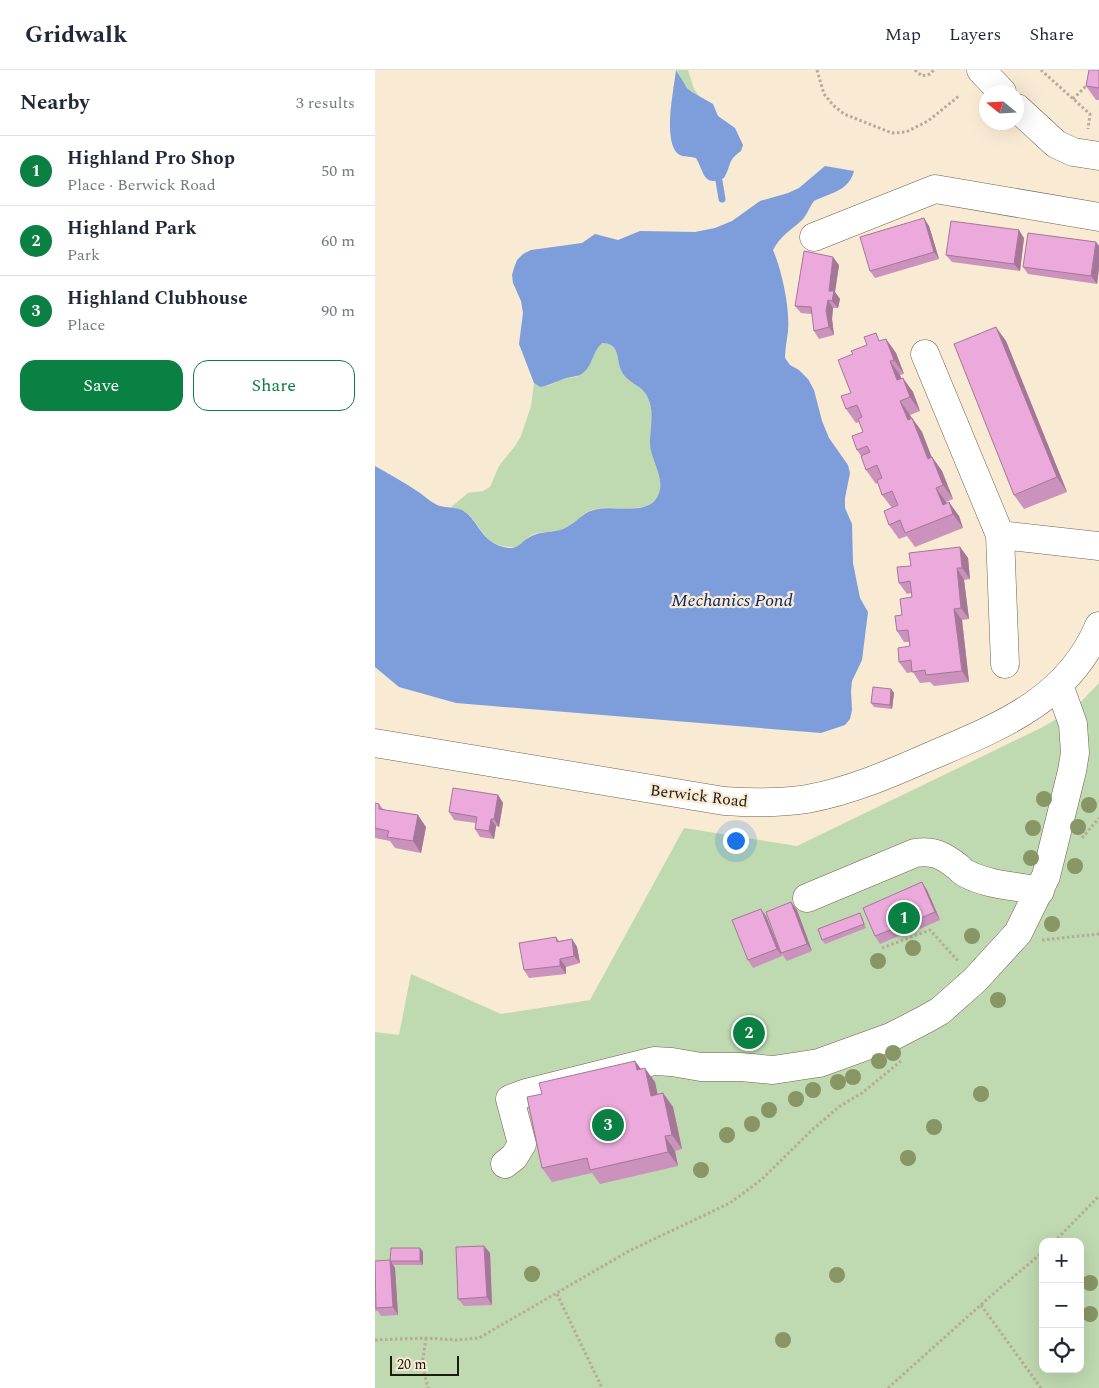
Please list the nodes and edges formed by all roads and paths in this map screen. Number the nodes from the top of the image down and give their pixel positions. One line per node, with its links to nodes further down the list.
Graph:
1 (817, 70): 8 (path)
2 (915, 70): 3 (path)
3 (934, 70)
4 (981, 70): 7 (street)
5 (1041, 70): 9 (path)
6 (1091, 77): 9 (path)
7 (995, 85)
8 (959, 96)
9 (1073, 99): 11 (path)
10 (1024, 114): 12 (street)
11 (1088, 129)
12 (1099, 156)
13 (1099, 218): 14 (street)
14 (814, 237)
15 (925, 354): 16 (street)
16 (1000, 535): 17 (street); 19 (street)
17 (1099, 546)
18 (1099, 626): 20 (street, Berwick Road)
19 (1005, 664)
20 (1059, 685): 21 (street, Berwick Road); 22 (street)
21 (375, 743)
22 (1039, 891): 23 (street); 25 (street)
23 (807, 898)
24 (1099, 934): 25 (path)
25 (1007, 946): 27 (street)
26 (882, 948): 27 (path)
27 (975, 980): 29 (street)
28 (908, 1055): 33 (path)
29 (505, 1164)
30 (1099, 1196): 31 (path)
31 (1058, 1238)
32 (1039, 1255): 34 (path)
33 (557, 1294): 35 (path); 38 (path)
34 (981, 1305): 39 (path); 40 (path)
35 (426, 1338): 36 (path); 37 (path)
36 (375, 1340)
37 (428, 1388)
38 (602, 1388)
39 (888, 1388)
40 (1041, 1388)

